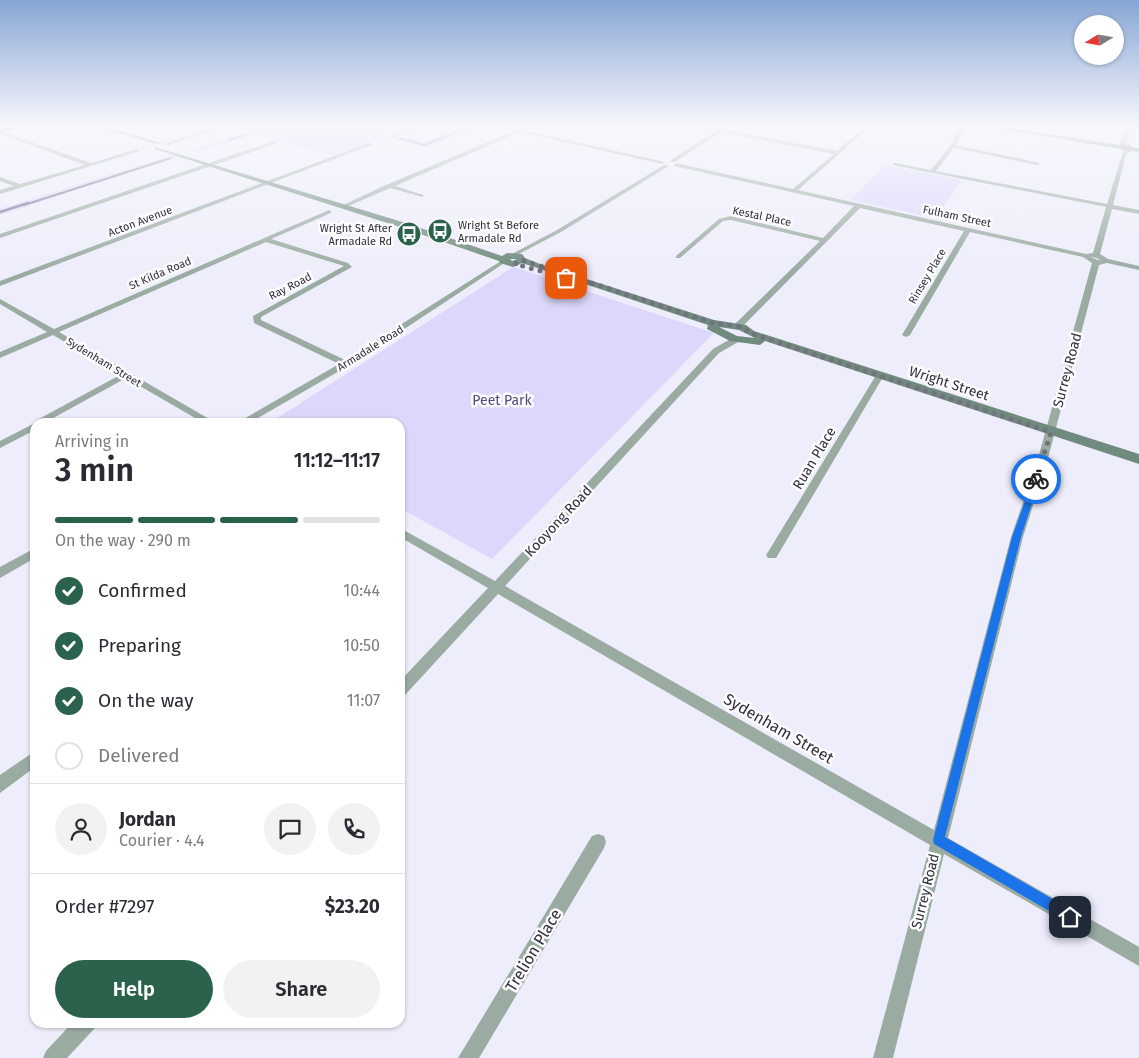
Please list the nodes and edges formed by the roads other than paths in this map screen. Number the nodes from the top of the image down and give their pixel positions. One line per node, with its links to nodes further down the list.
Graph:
1 (59, 174): 13 (street)
2 (183, 174): 24 (street)
3 (247, 174): 12 (street, Wright Street)
4 (292, 174): 12 (street, Acton Avenue)
5 (415, 174): 14 (street)
6 (648, 174): 29 (street, Armadale Road)
7 (723, 174): 15 (street, Fulham Street)
8 (813, 174): 15 (street)
9 (944, 174): 20 (street)
10 (1118, 174): 20 (street, Surrey Road)
11 (0, 179): 13 (street)
12 (272, 182): 18 (street, Wright Street); 31 (street, Acton Avenue)
13 (19, 186): 16 (street)
14 (388, 186): 17 (street); 18 (street)
15 (794, 191): 19 (street, Fulham Street)
16 (0, 192)
17 (421, 196)
18 (345, 205): 29 (street, Wright Street)
19 (858, 206): 23 (street, Fulham Street); 26 (street, Kooyong Road)
20 (1110, 207): 22 (street); 28 (street, Surrey Road)
21 (329, 212): 25 (street, St Kilda Road)
22 (1139, 212)
23 (968, 230): 28 (street, Fulham Street); 35 (street, Rinsey Place)
24 (0, 236)
25 (266, 240): 33 (street, St Kilda Road); 38 (street, Ray Road)
26 (825, 240): 27 (street, Kestal Place); 34 (street, Kooyong Road)
27 (678, 256)
28 (1096, 258): 30 (street, Fulham Street); 45 (street, Surrey Road)
29 (514, 259): 34 (street, Wright Street); 38 (street, Armadale Road)
30 (1139, 268)
31 (0, 284)
32 (0, 301): 33 (street, Sydenham Street)
33 (53, 332): 37 (street, St Kilda Road); 39 (street, Sydenham Street)
34 (737, 333): 36 (street, Kooyong Road); 36 (street, Kooyong Road); 40 (street, Wright Street)
35 (906, 335)
36 (716, 351): 53 (street, Kooyong Road)
37 (0, 355)
38 (346, 364): 43 (street, Armadale Road)
39 (124, 376): 41 (street); 42 (street, Sydenham Street)
40 (878, 378): 45 (street, Wright Street); 50 (street, Ruan Place)
41 (47, 418)
42 (201, 418)
43 (253, 418)
44 (30, 429): 46 (street)
45 (1050, 434): 47 (street, Wright Street); 48 (street, Wright Street); 57 (street, Surrey Road)
46 (0, 445)
47 (1139, 459)
48 (1139, 466)
49 (405, 535): 53 (street, Sydenham Street)
50 (772, 554)
51 (30, 555): 52 (street)
52 (0, 573)
53 (498, 587): 54 (street, Kooyong Road); 57 (street, Sydenham Street)
54 (405, 686)
55 (30, 762): 56 (street)
56 (0, 785)
57 (939, 840): 59 (street, Sydenham Street); 63 (street, Surrey Road)
58 (598, 842): 62 (street, Trelion Place)
59 (1139, 957)
60 (81, 1028): 61 (street)
61 (53, 1058)
62 (468, 1058)
63 (883, 1058)

